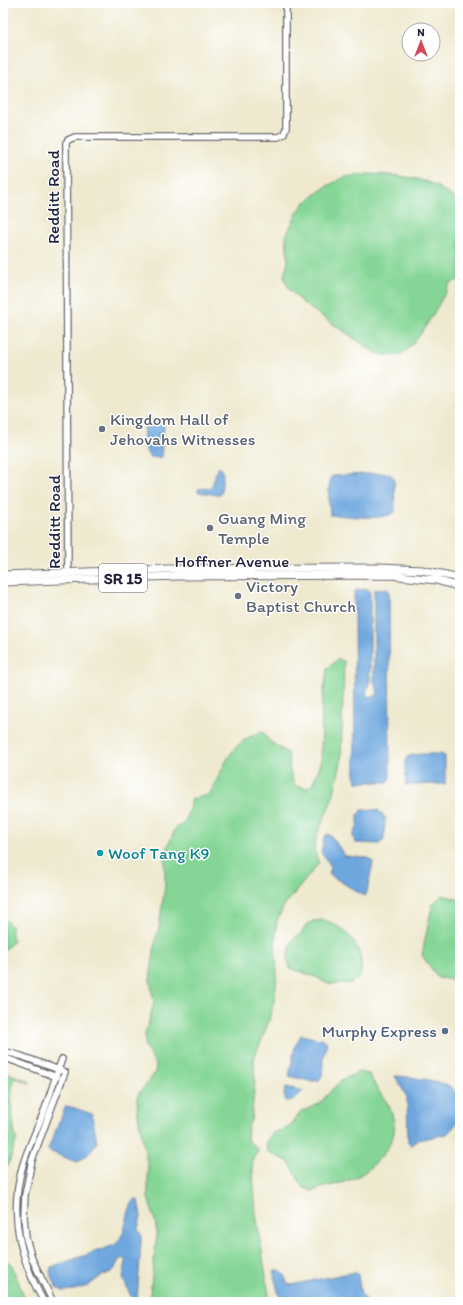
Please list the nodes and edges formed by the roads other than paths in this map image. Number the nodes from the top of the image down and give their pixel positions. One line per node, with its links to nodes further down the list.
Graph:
1 (286, 3): 7 (street, Redditt Road)
2 (288, 568): 3 (main road, Hoffner Avenue / SR 15); 5 (main road, Hoffner Avenue / SR 15); 9 (main road)
3 (340, 568): 10 (main road); 12 (main road, Hoffner Avenue / SR 15)
4 (174, 569): 5 (main road, Hoffner Avenue / SR 15); 7 (main road, Hoffner Avenue / SR 15); 11 (main road)
5 (225, 569): 8 (main road)
6 (3, 575): 7 (main road, Hoffner Avenue / SR 15)
7 (68, 576): 11 (main road, Hoffner Avenue / SR 15); 13 (main road, Hoffner Avenue / SR 15)
8 (200, 576): 9 (main road, Hoffner Avenue / SR 15); 11 (main road, Hoffner Avenue / SR 15)
9 (253, 576): 10 (main road, Hoffner Avenue / SR 15)
10 (297, 576): 14 (main road, Hoffner Avenue / SR 15)
11 (148, 577)
12 (460, 578)
13 (3, 582)
14 (459, 586)
15 (3, 1051): 18 (street)
16 (3, 1057): 19 (street)
17 (62, 1059): 18 (street)
18 (58, 1069): 19 (street); 20 (street)
19 (55, 1076): 20 (street); 21 (street)
20 (62, 1079): 22 (street)
21 (26, 1155): 22 (street); 23 (street)
22 (33, 1157): 24 (street)
23 (44, 1302)
24 (53, 1302)

